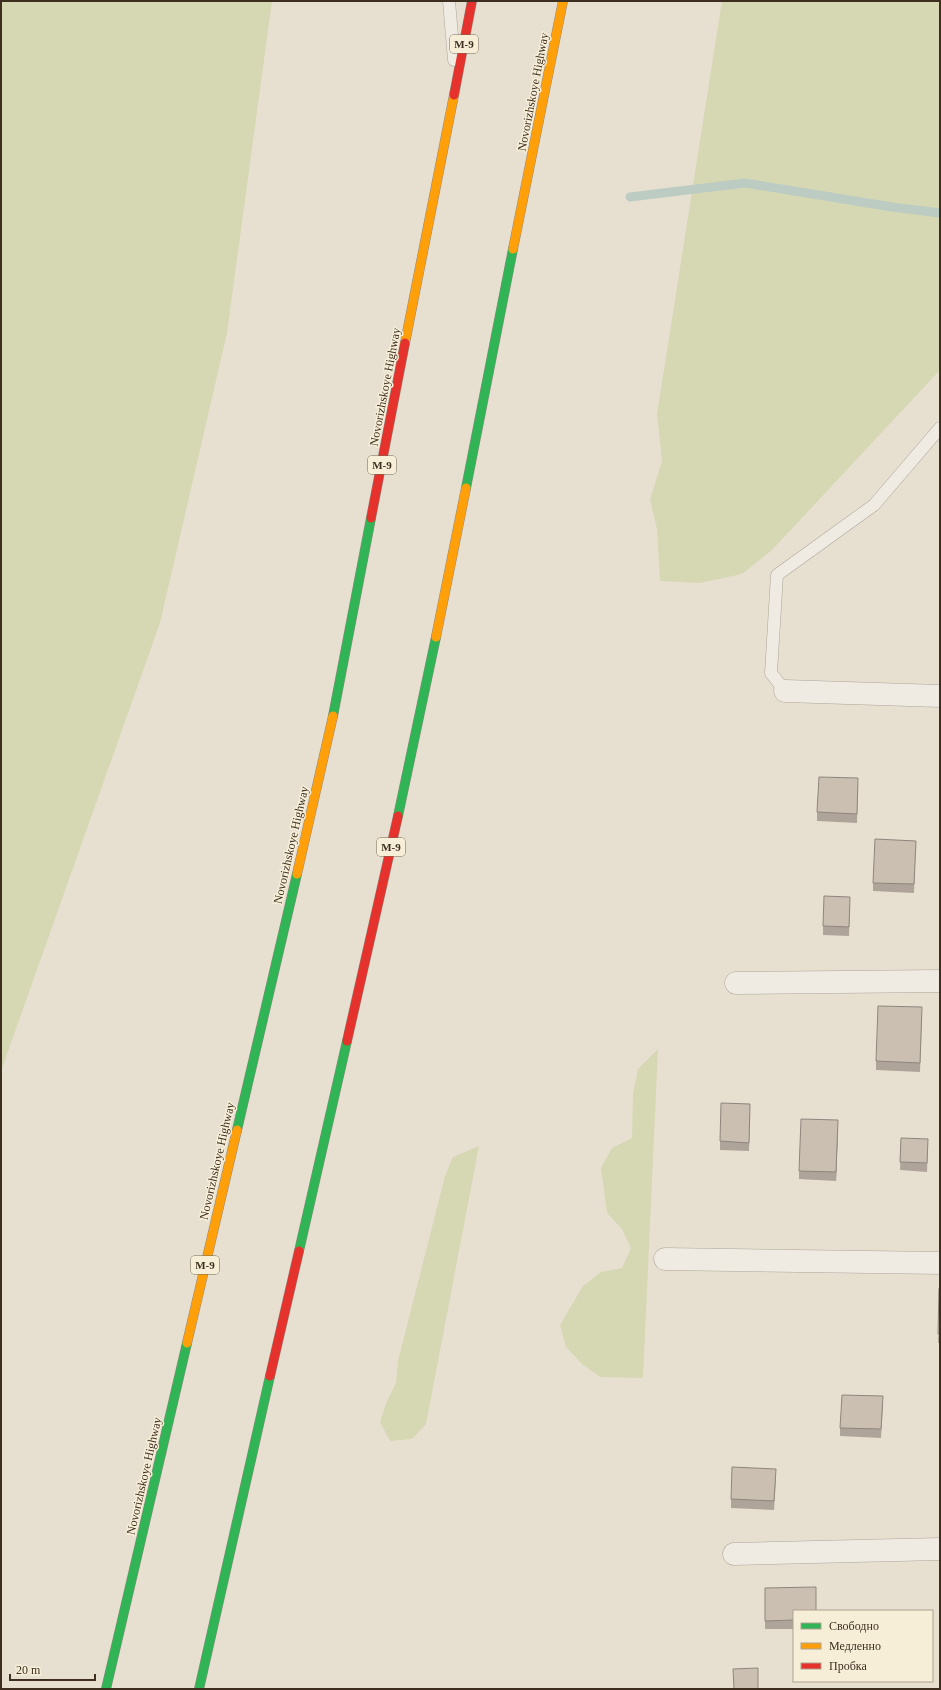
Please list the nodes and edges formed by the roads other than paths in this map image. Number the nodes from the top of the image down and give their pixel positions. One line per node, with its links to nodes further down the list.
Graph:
1 (449, 1): 4 (lane)
2 (472, 1): 4 (highway, Novorizhskoye Highway / М-9)
3 (563, 1): 15 (highway, Novorizhskoye Highway / М-9)
4 (455, 87): 14 (highway, Novorizhskoye Highway / М-9)
5 (940, 428): 6 (lane)
6 (785, 691): 7 (street)
7 (940, 696)
8 (940, 981): 9 (street)
9 (736, 983)
10 (665, 1259): 11 (street)
11 (940, 1263)
12 (940, 1549): 13 (street)
13 (734, 1554)
14 (106, 1689)
15 (199, 1689)

